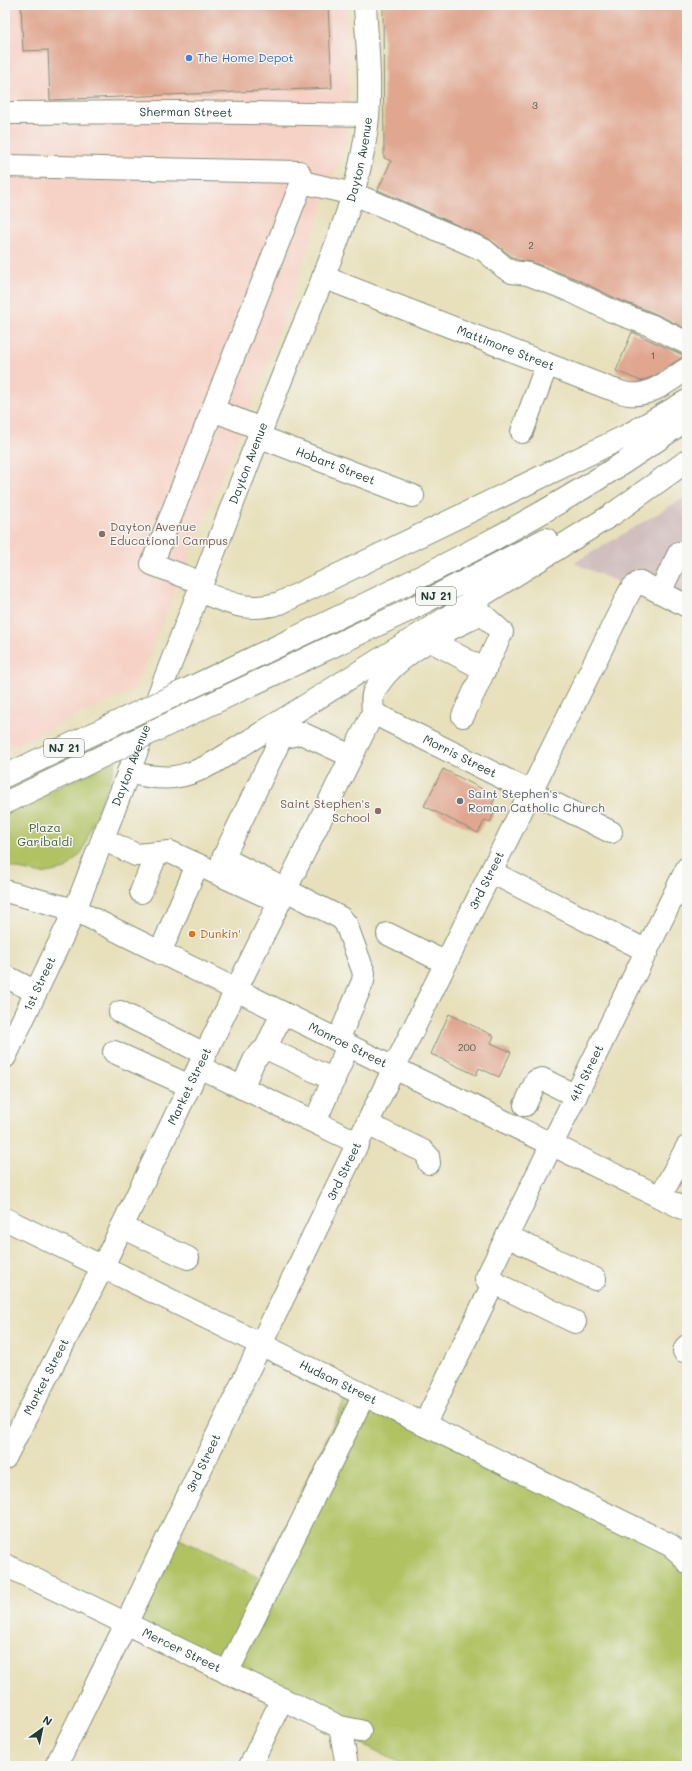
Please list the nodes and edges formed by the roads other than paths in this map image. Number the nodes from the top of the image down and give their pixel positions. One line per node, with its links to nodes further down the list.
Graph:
1 (365, 5): 3 (main road, Dayton Avenue)
2 (5, 113): 3 (main road, Sherman Street)
3 (368, 115): 6 (main road, Dayton Avenue)
4 (5, 166): 5 (main road)
5 (302, 182): 6 (main road); 12 (main road)
6 (353, 194): 7 (main road, Dayton Avenue); 8 (main road)
7 (323, 277): 9 (main road, Mattimore Street); 15 (main road, Dayton Avenue)
8 (687, 343)
9 (547, 364): 10 (main road, Mattimore Street); 14 (main road)
10 (687, 369)
11 (687, 401): 20 (main road)
12 (213, 410): 15 (main road, Hobart Street); 20 (main road)
13 (687, 419): 29 (main road, NJ 21, bridge)
14 (522, 432)
15 (259, 433): 18 (main road, Hobart Street); 20 (main road, Dayton Avenue)
16 (687, 450): 31 (main road, NJ 21, bridge)
17 (687, 461): 28 (main road)
18 (413, 496)
19 (687, 557): 21 (main road)
20 (200, 587): 28 (main road, Dayton Avenue)
21 (660, 592): 22 (main road); 30 (main road, 3rd Street)
22 (687, 606)
23 (431, 641): 24 (main road); 24 (main road); 25 (main road)
24 (485, 670): 26 (main road)
25 (373, 713): 27 (main road, Market Street); 30 (main road, Morris Street)
26 (463, 716)
27 (351, 756): 40 (main road, Market Street); 40 (main road)
28 (128, 772): 33 (main road, Dayton Avenue)
29 (5, 776)
30 (531, 792): 32 (main road, Morris Street); 36 (main road, 3rd Street)
31 (5, 803)
32 (611, 832)
33 (103, 839): 34 (main road); 41 (main road, Dayton Avenue)
34 (157, 853): 35 (main road); 39 (main road)
35 (197, 865): 40 (main road); 44 (main road)
36 (491, 872): 43 (main road); 45 (main road, 3rd Street)
37 (686, 873): 43 (main road, 4th Street)
38 (5, 890): 41 (main road, Monroe Street)
39 (141, 892)
40 (282, 896): 47 (main road, Market Street); 51 (main road)
41 (75, 910): 44 (main road, Monroe Street); 48 (main road, 1st Street)
42 (388, 934): 45 (main road)
43 (647, 951): 59 (main road, 4th Street)
44 (160, 953): 47 (main road, Monroe Street)
45 (446, 963): 55 (main road, 3rd Street)
46 (5, 976): 48 (main road)
47 (236, 990): 50 (main road, Monroe Street); 56 (main road, Market Street)
48 (36, 992): 54 (main road, 1st Street)
49 (120, 1012): 56 (main road)
50 (282, 1013): 51 (main road, Monroe Street); 52 (main road)
51 (343, 1043): 55 (main road, Monroe Street); 57 (main road)
52 (266, 1048): 57 (main road); 58 (main road)
53 (114, 1052): 56 (main road)
54 (5, 1057)
55 (394, 1068): 62 (main road, 3rd Street); 63 (main road, Monroe Street)
56 (198, 1069): 58 (main road); 69 (main road, Market Street)
57 (334, 1080): 61 (main road)
58 (242, 1088): 61 (main road)
59 (576, 1096): 60 (main road); 63 (main road, 4th Street)
60 (525, 1105)
61 (315, 1122): 62 (main road)
62 (363, 1133): 65 (main road); 76 (main road, 3rd Street)
63 (552, 1145): 66 (main road, Monroe Street); 70 (main road, 4th Street)
64 (687, 1147): 66 (main road)
65 (429, 1163)
66 (660, 1197): 67 (main road, Monroe Street)
67 (687, 1210)
68 (5, 1219): 72 (main road, Hudson Street)
69 (122, 1227): 71 (main road); 72 (main road, Market Street)
70 (507, 1236): 73 (main road); 74 (main road, 4th Street)
71 (188, 1258)
72 (102, 1268): 76 (main road, Hudson Street); 79 (main road, Market Street)
73 (595, 1279)
74 (490, 1280): 75 (main road); 78 (main road, 4th Street)
75 (575, 1322)
76 (261, 1345): 77 (main road, Hudson Street); 83 (main road, 3rd Street)
77 (364, 1395): 78 (main road, Hudson Street); 84 (main road)
78 (424, 1425): 80 (main road, Hudson Street)
79 (5, 1458)
80 (679, 1548): 81 (main road, Hudson Street)
81 (687, 1562)
82 (5, 1565): 83 (main road, Mercer Street)
83 (126, 1624): 84 (main road, Mercer Street); 86 (main road, 3rd Street)
84 (227, 1672): 85 (main road, Mercer Street)
85 (282, 1699): 87 (main road); 88 (main road, Mercer Street)
86 (56, 1766)
87 (250, 1766)
88 (347, 1766)

